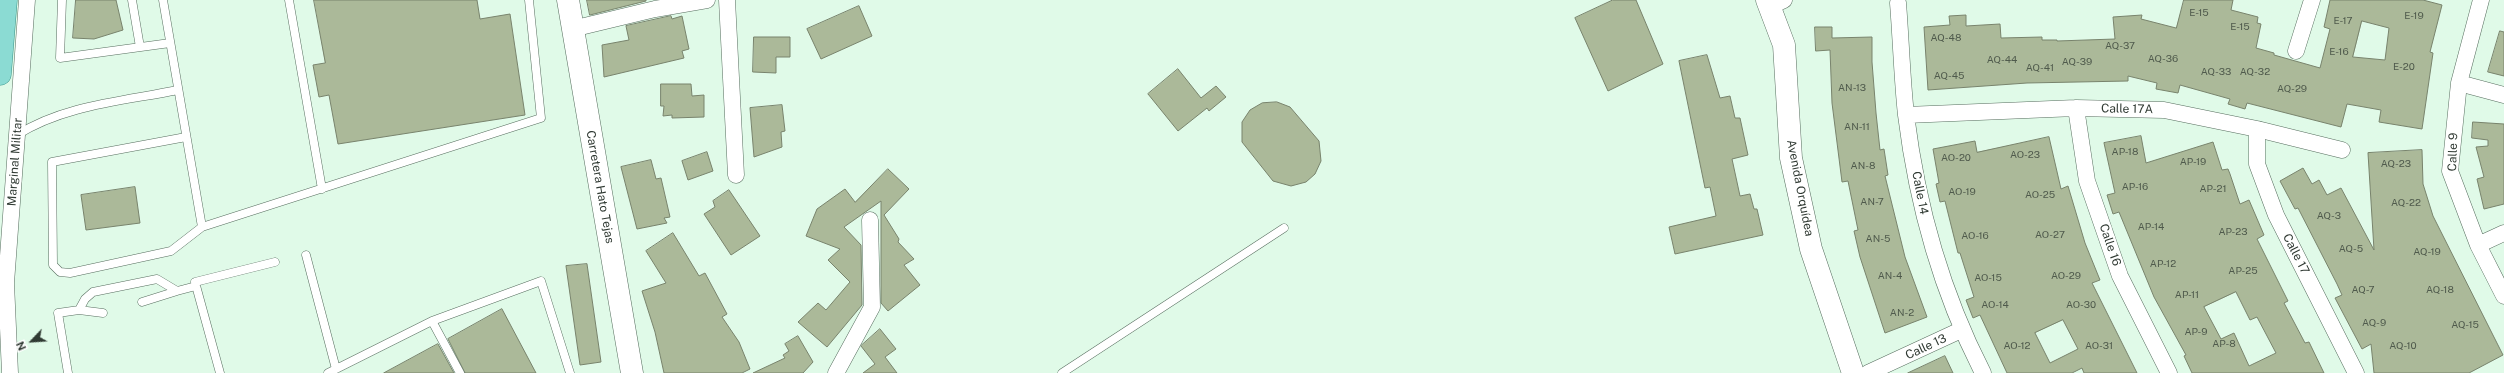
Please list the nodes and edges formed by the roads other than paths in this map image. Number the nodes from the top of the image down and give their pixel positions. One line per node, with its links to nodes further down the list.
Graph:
1 (6, 0): 19 (main road)
2 (27, 0): 26 (street, Marginal Militar)
3 (62, 0): 17 (lane)
4 (132, 0): 17 (lane)
5 (163, 0): 16 (lane)
6 (289, 0): 30 (lane)
7 (529, 0): 30 (lane)
8 (568, 0): 15 (street, Carretera Hato Tejas)
9 (707, 0): 15 (street)
10 (727, 0): 29 (street)
11 (2312, 0): 18 (street)
12 (2480, 0): 20 (street, Calle 9)
13 (1774, 2): 57 (street, Avenida Orquídea)
14 (1898, 2): 24 (street, Calle 14)
15 (572, 29): 54 (street, Carretera Hato Tejas)
16 (170, 43): 17 (lane); 21 (lane)
17 (140, 47)
18 (2296, 52)
19 (0, 74)
20 (2459, 83): 22 (street); 35 (street, Calle 9)
21 (178, 90): 26 (lane); 27 (lane)
22 (2504, 95)
23 (2076, 108): 24 (street, Calle 17A); 25 (street, Calle 17A); 60 (street, Calle 16)
24 (1906, 115): 45 (street, Calle 14)
25 (2258, 129): 28 (street, Calle 17A); 61 (street, Calle 17)
26 (17, 135): 46 (street, Marginal Militar)
27 (186, 137): 32 (lane); 32 (lane)
28 (2342, 150)
29 (736, 175)
30 (322, 189): 32 (lane)
31 (870, 220): 55 (street)
32 (202, 227)
33 (1284, 228): 56 (lane)
34 (2504, 232): 35 (street)
35 (2478, 245): 40 (street, Calle 9)
36 (306, 255): 47 (lane)
37 (275, 262): 38 (lane)
38 (196, 286): 39 (lane); 50 (lane)
39 (177, 291): 41 (lane); 42 (lane)
40 (2504, 296)
41 (142, 302)
42 (79, 310): 43 (lane); 49 (lane)
43 (104, 313)
44 (432, 321): 47 (lane); 52 (lane); 53 (lane)
45 (1961, 330): 58 (street, Calle 13); 59 (street, Calle 14)
46 (4, 338): 48 (street, Marginal Militar)
47 (336, 369): 51 (lane)
48 (10, 373)
49 (68, 373)
50 (220, 373)
51 (328, 373)
52 (460, 373)
53 (570, 373)
54 (632, 373)
55 (836, 373)
56 (1062, 373)
57 (1853, 373)
58 (1868, 373)
59 (1983, 373)
60 (2169, 373)
61 (2356, 373)

